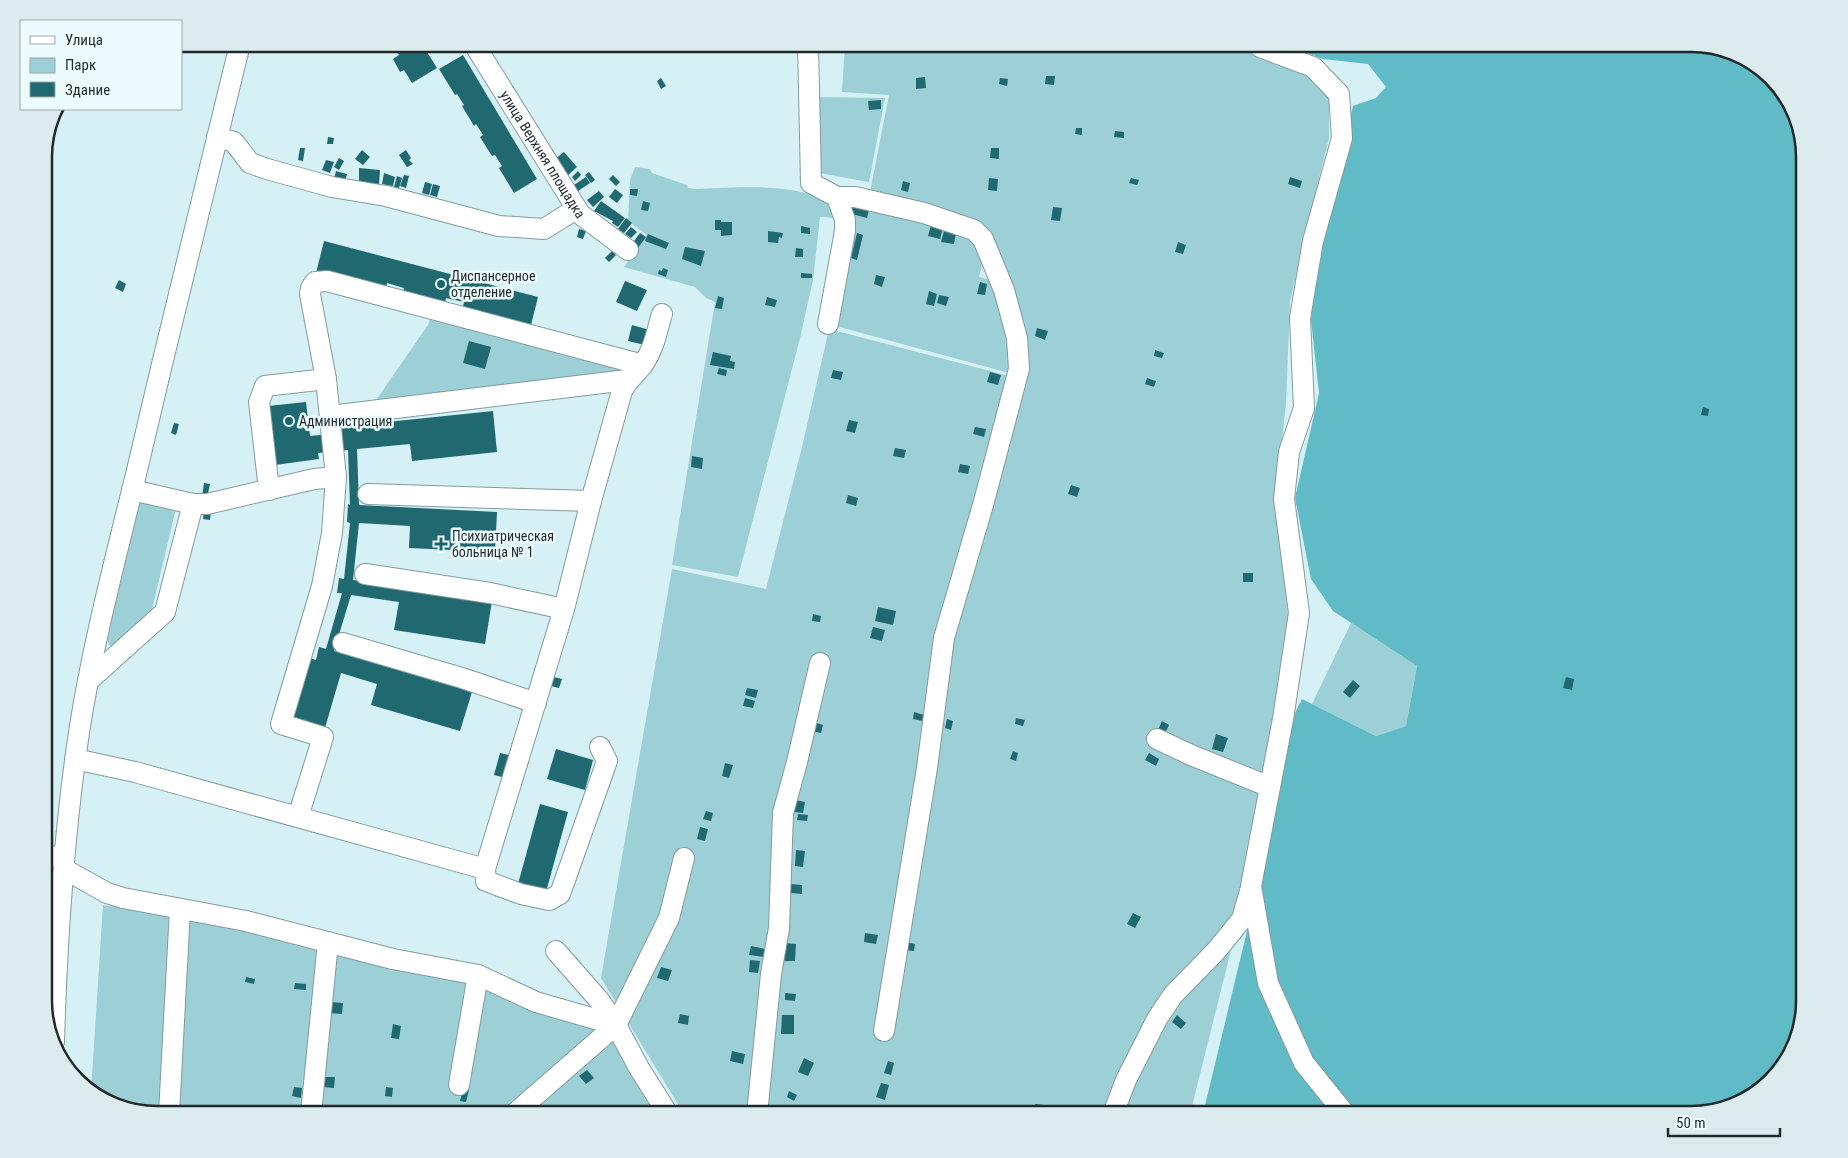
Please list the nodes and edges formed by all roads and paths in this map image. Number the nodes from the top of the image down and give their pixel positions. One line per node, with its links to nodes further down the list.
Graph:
1 (1274, 52): 30 (street)
2 (238, 53): 5 (street)
3 (479, 53): 7 (street, улица Верхняя площадка)
4 (808, 53): 6 (street)
5 (217, 137): 7 (street); 16 (street)
6 (836, 197): 10 (street); 43 (street)
7 (576, 209): 8 (street, улица Верхняя площадка)
8 (628, 250)
9 (662, 314): 11 (street)
10 (828, 324)
11 (643, 364): 12 (street); 13 (street)
12 (326, 379): 14 (street); 17 (street)
13 (627, 380): 14 (street); 19 (street)
14 (330, 416): 15 (street)
15 (336, 477): 17 (street); 31 (street)
16 (132, 490): 20 (street); 25 (street)
17 (269, 490): 20 (street)
18 (368, 494): 19 (street)
19 (591, 501): 22 (street)
20 (193, 504): 25 (street)
21 (365, 574): 22 (street)
22 (564, 609): 26 (street)
23 (343, 643): 26 (street)
24 (820, 663): 49 (street)
25 (88, 681): 29 (street)
26 (536, 703): 35 (street)
27 (1157, 739): 30 (street)
28 (600, 747): 35 (street)
29 (75, 759): 31 (street); 34 (street)
30 (1270, 787): 36 (street)
31 (298, 818): 35 (street)
32 (684, 858): 42 (street)
33 (53, 860): 34 (street)
34 (64, 863): 37 (street); 41 (street)
35 (485, 869)
36 (1251, 886): 50 (street); 51 (street)
37 (180, 909): 38 (street); 45 (street)
38 (328, 942): 40 (street); 46 (street)
39 (556, 951): 42 (street)
40 (478, 975): 42 (street); 44 (street)
41 (55, 1019)
42 (616, 1025): 47 (street); 48 (street)
43 (884, 1031)
44 (459, 1084)
45 (169, 1106)
46 (311, 1106)
47 (523, 1106)
48 (663, 1106)
49 (758, 1106)
50 (1116, 1106)
51 (1339, 1106)

